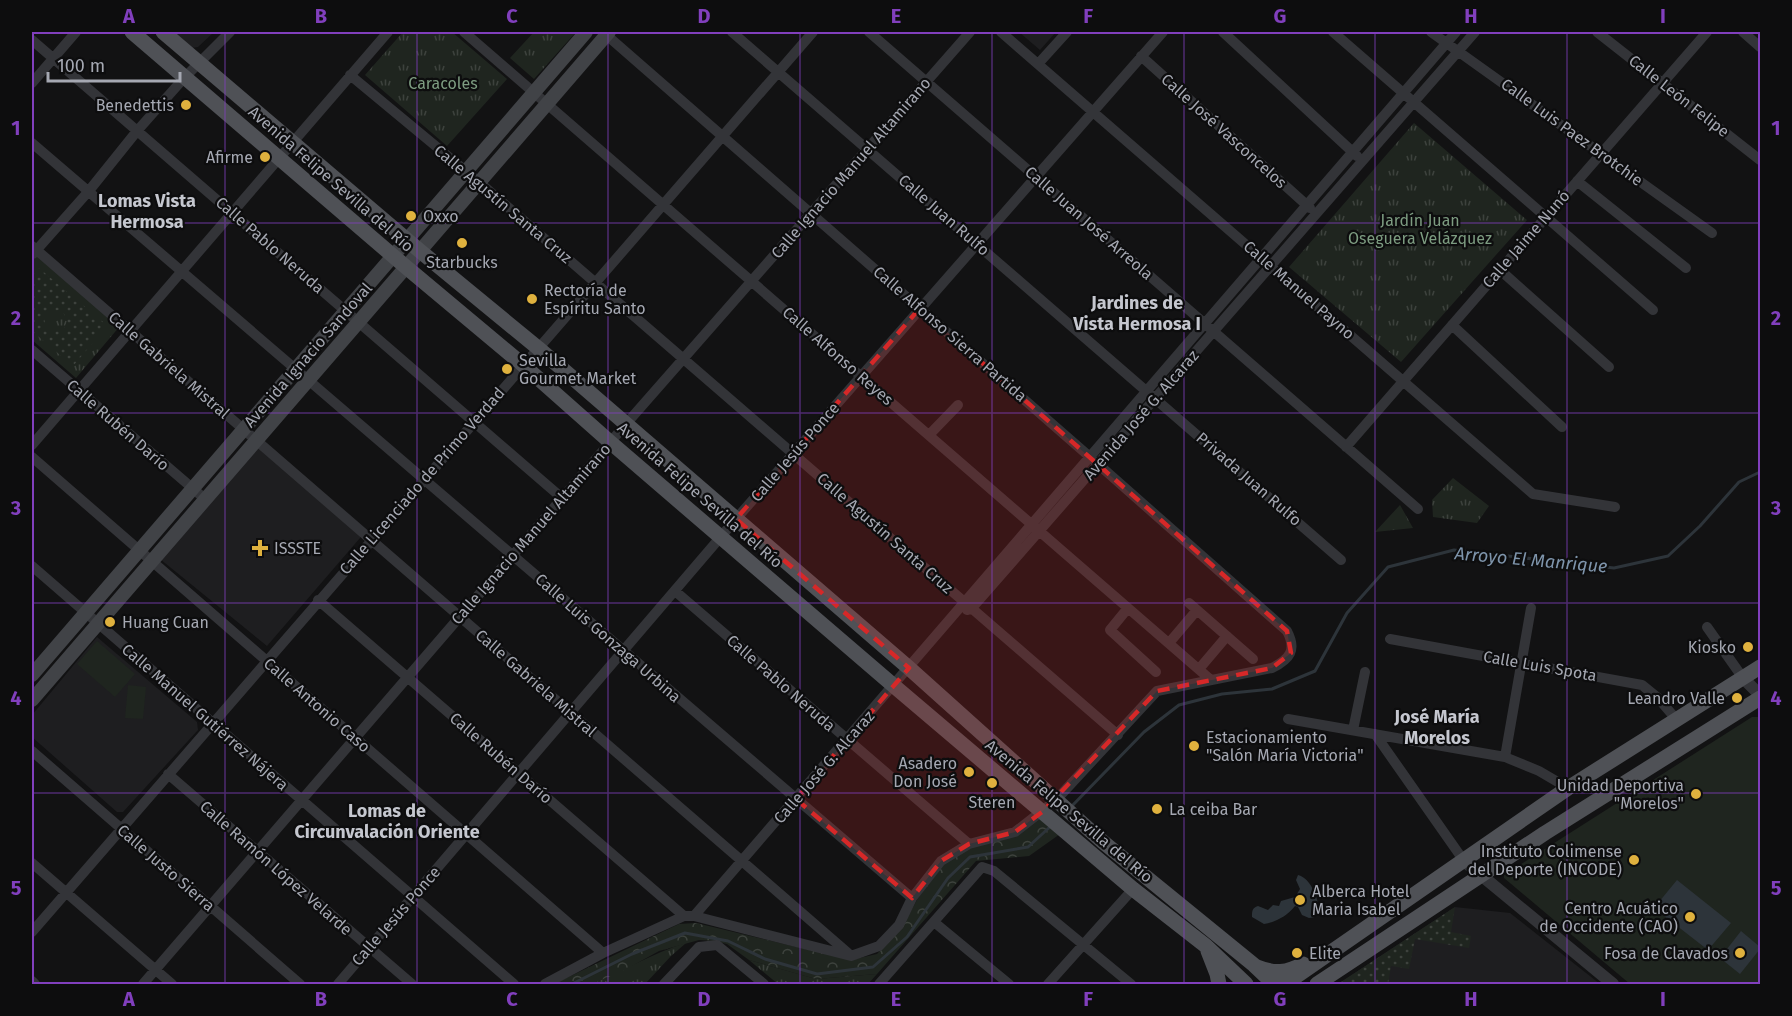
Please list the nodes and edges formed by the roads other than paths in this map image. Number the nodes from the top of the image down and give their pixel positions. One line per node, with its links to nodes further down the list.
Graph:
1 (76, 32): 29 (street)
2 (132, 32): 34 (main road, Avenida Felipe Sevilla del Río)
3 (163, 32): 30 (main road, Avenida Felipe Sevilla del Río)
4 (230, 32): 30 (street)
5 (387, 32): 33 (street)
6 (464, 32): 38 (street, Calle Alfonso Reyes)
7 (586, 32): 38 (main road, Avenida Ignacio Sandoval)
8 (732, 32): 32 (street, Calle Juan Rulfo)
9 (813, 32): 32 (street, Calle Licenciado de Primo Verdad)
10 (869, 32): 35 (street, Calle Juan José Arreola)
11 (970, 32): 35 (street, Calle Ignacio Manuel Altamirano)
12 (1001, 32): 31 (street, Calle Manuel Payno)
13 (1068, 32): 31 (street)
14 (1163, 32): 28 (street, Calle Jesús Ponce)
15 (1223, 32): 48 (street)
16 (1333, 32): 39 (street)
17 (1431, 32): 25 (street, Calle Luis Paez Brotchie)
18 (1456, 32): 25 (street, Avenida José G. Alcaraz)
19 (1475, 32): 27 (street, Avenida José G. Alcaraz)
20 (1597, 32): 37 (street, Calle León Felipe)
21 (1707, 32): 37 (street, Calle Jaime Nunó)
22 (1743, 32): 26 (street)
23 (606, 33): 41 (main road, Avenida Ignacio Sandoval); 44 (street, Calle Alfonso Sierra Partida)
24 (32, 40): 29 (street, Calle Pablo Neruda)
25 (1446, 43): 27 (street, Calle Luis Paez Brotchie); 39 (street, Avenida José G. Alcaraz)
26 (1761, 47)
27 (1458, 51): 40 (street, Avenida José G. Alcaraz); 49 (street, Calle Luis Paez Brotchie)
28 (1141, 56): 42 (street, Calle Jesús Ponce); 59 (street, Calle José Vasconcelos)
29 (53, 58): 36 (street); 43 (street, Calle Pablo Neruda)
30 (199, 63): 34 (street); 45 (main road, Avenida Felipe Sevilla del Río)
31 (1038, 64): 42 (street, Calle Manuel Payno)
32 (778, 72): 44 (street, Calle Licenciado de Primo Verdad); 47 (street, Calle Juan Rulfo)
33 (350, 75): 45 (street); 53 (street, Calle Agustín Santa Cruz)
34 (184, 78): 43 (street); 50 (main road, Avenida Felipe Sevilla del Río)
35 (927, 81): 47 (street, Calle Ignacio Manuel Altamirano); 54 (street, Calle Juan José Arreola)
36 (32, 83)
37 (1662, 83): 49 (street, Calle Jaime Nunó); 52 (street, Calle León Felipe)
38 (534, 92): 41 (street, Calle Alfonso Reyes); 53 (main road, Avenida Ignacio Sandoval)
39 (1404, 92): 40 (street); 48 (street, Avenida José G. Alcaraz)
40 (1414, 101): 51 (street, Avenida José G. Alcaraz); 63 (street)
41 (547, 104): 56 (main road, Avenida Ignacio Sandoval); 58 (street, Calle Alfonso Reyes)
42 (1093, 111): 54 (street, Calle Jesús Ponce); 70 (street, Calle Manuel Payno)
43 (137, 131): 57 (street); 60 (street, Calle Pablo Neruda)
44 (723, 136): 58 (street, Calle Licenciado de Primo Verdad); 61 (street, Calle Alfonso Sierra Partida)
45 (292, 141): 50 (street); 65 (main road, Avenida Felipe Sevilla del Río)
46 (32, 143): 57 (street, Calle Luis Gonzaga Urbina)
47 (868, 149): 61 (street, Calle Ignacio Manuel Altamirano); 66 (street, Calle Juan Rulfo)
48 (1352, 152): 51 (street); 59 (street, Avenida José G. Alcaraz)
49 (1601, 153): 55 (street, Calle Jaime Nunó); 64 (street, Calle Luis Paez Brotchie)
50 (279, 157): 60 (street); 69 (main road, Avenida Felipe Sevilla del Río)
51 (1362, 160): 62 (street, Avenida José G. Alcaraz)
52 (1761, 160)
53 (465, 171): 56 (street, Calle Agustín Santa Cruz); 65 (main road, Avenida Ignacio Sandoval)
54 (1036, 176): 66 (street, Calle Jesús Ponce); 83 (street, Calle Juan José Arreola)
55 (1576, 182): 63 (street, Calle Jaime Nunó); 73 (street)
56 (479, 183): 68 (main road, Avenida Ignacio Sandoval); 77 (street, Calle Agustín Santa Cruz)
57 (88, 192): 67 (street); 75 (street, Calle Luis Gonzaga Urbina)
58 (663, 204): 76 (street, Calle Alfonso Reyes); 77 (street, Calle Licenciado de Primo Verdad)
59 (1306, 205): 62 (street, Calle José Vasconcelos); 70 (street, Avenida José G. Alcaraz)
60 (231, 212): 75 (street); 79 (street, Calle Pablo Neruda)
61 (811, 213): 76 (street, Calle Ignacio Manuel Altamirano); 78 (street, Calle Alfonso Sierra Partida)
62 (1316, 213): 71 (street, Avenida José G. Alcaraz)
63 (1546, 217): 74 (street, Calle Jaime Nunó); 80 (street)
64 (1712, 233)
65 (407, 239): 68 (main road, Avenida Felipe Sevilla del Río); 69 (main road, Avenida Ignacio Sandoval)
66 (977, 243): 78 (street, Calle Jesús Ponce); 95 (street, Calle Juan Rulfo)
67 (33, 251): 84 (street, Calle Gabriela Mistral)
68 (420, 251): 72 (main road, Avenida Ignacio Sandoval); 85 (main road, Avenida Felipe Sevilla del Río)
69 (393, 255): 72 (main road, Avenida Felipe Sevilla del Río); 79 (main road, Avenida Ignacio Sandoval)
70 (1262, 257): 71 (street, Calle Manuel Payno); 83 (street, Avenida José G. Alcaraz)
71 (1271, 266): 83 (street, Avenida José G. Alcaraz); 93 (street, Calle Manuel Payno)
72 (406, 267): 81 (main road, Avenida Ignacio Sandoval); 88 (main road, Avenida Felipe Sevilla del Río)
73 (1686, 267)
74 (1500, 270): 82 (street, Calle Jaime Nunó); 89 (street)
75 (180, 271): 84 (street); 90 (street, Calle Luis Gonzaga Urbina)
76 (752, 281): 87 (street, Calle Ignacio Manuel Altamirano); 91 (street, Calle Alfonso Reyes)
77 (595, 283): 85 (street, Calle Licenciado de Primo Verdad); 87 (street, Calle Agustín Santa Cruz)
78 (920, 308): 91 (street, Calle Jesús Ponce); 108 (street, Calle Alfonso Sierra Partida)
79 (345, 310): 81 (street, Calle Pablo Neruda); 90 (main road, Avenida Ignacio Sandoval)
80 (1653, 310)
81 (358, 322): 92 (main road, Avenida Ignacio Sandoval); 97 (street, Calle Pablo Neruda)
82 (1452, 325): 93 (street, Calle Jaime Nunó); 99 (street)
83 (1209, 327): 95 (street, Avenida José G. Alcaraz); 105 (street, Calle Juan José Arreola)
84 (129, 331): 94 (street); 100 (street, Calle Gabriela Mistral)
85 (538, 348): 88 (street, Calle Licenciado de Primo Verdad); 98 (main road, Avenida Felipe Sevilla del Río)
86 (32, 350): 94 (street, Calle Rubén Darío)
87 (683, 359): 98 (street, Calle Ignacio Manuel Altamirano); 106 (street, Calle Agustín Santa Cruz)
88 (522, 364): 97 (street, Calle Licenciado de Primo Verdad); 103 (main road, Avenida Felipe Sevilla del Río)
89 (1609, 367)
90 (295, 369): 92 (street, Calle Luis Gonzaga Urbina); 100 (main road, Avenida Ignacio Sandoval)
91 (861, 376): 101 (street, Calle Alfonso Reyes); 106 (street, Calle Jesús Ponce)
92 (308, 380): 102 (main road, Avenida Ignacio Sandoval); 109 (street, Calle Luis Gonzaga Urbina)
93 (1404, 381): 105 (street, Calle Jaime Nunó); 113 (street, Calle Manuel Payno)
94 (78, 390): 104 (street); 110 (street, Calle Rubén Darío)
95 (1151, 394): 108 (street, Avenida José G. Alcaraz); 121 (street, Privada Juan Rulfo)
96 (958, 405): 101 (street)
97 (474, 421): 109 (street, Calle Licenciado de Primo Verdad); 111 (street, Calle Pablo Neruda)
98 (626, 424): 103 (street, Calle Ignacio Manuel Altamirano); 115 (main road, Avenida Felipe Sevilla del Río)
99 (1562, 427)
100 (243, 429): 102 (street, Calle Gabriela Mistral); 110 (main road, Avenida Ignacio Sandoval)
101 (929, 435): 116 (street, Calle Alfonso Reyes)
102 (256, 441): 112 (main road, Avenida Ignacio Sandoval); 118 (street, Calle Gabriela Mistral)
103 (610, 442): 111 (street, Calle Ignacio Manuel Altamirano); 117 (main road, Avenida Felipe Sevilla del Río)
104 (32, 445)
105 (1347, 447): 114 (street, Calle Juan José Arreola)
106 (793, 454): 115 (street, Calle Jesús Ponce); 126 (street, Calle Agustín Santa Cruz)
107 (32, 457): 119 (street, Calle Antonio Caso)
108 (1094, 460): 116 (street, Avenida José G. Alcaraz); 148 (street, Calle Alfonso Sierra Partida)
109 (423, 479): 118 (street, Calle Licenciado de Primo Verdad); 120 (street, Calle Luis Gonzaga Urbina)
110 (192, 488): 112 (street, Calle Rubén Darío); 119 (main road, Avenida Ignacio Sandoval)
111 (562, 498): 120 (street, Calle Ignacio Manuel Altamirano)
112 (205, 500): 122 (main road, Avenida Ignacio Sandoval)
113 (1616, 507)
114 (1418, 509)
115 (736, 519): 117 (street, Calle Jesús Ponce); 142 (main road, Avenida Felipe Sevilla del Río)
116 (1036, 527): 126 (street, Avenida José G. Alcaraz); 127 (street, Calle Alfonso Reyes)
117 (722, 537): 124 (street, Calle Jesús Ponce); 149 (main road, Avenida Felipe Sevilla del Río)
118 (370, 540): 125 (street, Calle Licenciado de Primo Verdad); 130 (street, Calle Gabriela Mistral)
119 (139, 550): 122 (street, Calle Antonio Caso); 129 (main road, Avenida Ignacio Sandoval)
120 (512, 556): 130 (street, Calle Ignacio Manuel Altamirano); 136 (street, Calle Luis Gonzaga Urbina)
121 (1341, 560)
122 (152, 561): 131 (main road, Avenida Ignacio Sandoval); 138 (street, Calle Antonio Caso)
123 (32, 566): 129 (street, Calle Manuel Gutiérrez Nájera)
124 (675, 591): 136 (street, Calle Jesús Ponce); 160 (street, Calle Pablo Neruda)
125 (318, 600): 138 (street, Calle Licenciado de Primo Verdad); 146 (street, Calle Rubén Darío)
126 (968, 605): 142 (street, Calle José G. Alcaraz); 158 (street, Calle Agustín Santa Cruz)
127 (1128, 608): 135 (street, Calle Alfonso Reyes); 144 (street)
128 (1531, 608): 139 (street)
129 (85, 613): 131 (street, Calle Manuel Gutiérrez Nájera); 140 (main road, Avenida Ignacio Sandoval)
130 (460, 617): 146 (street, Calle Ignacio Manuel Altamirano); 152 (street, Calle Gabriela Mistral)
131 (98, 624): 151 (main road, Avenida Ignacio Sandoval); 155 (street, Calle Manuel Gutiérrez Nájera)
132 (1707, 627): 147 (street)
133 (1227, 636): 135 (street); 137 (street); 143 (street)
134 (1390, 639): 139 (street, Calle Luis Spota)
135 (1169, 643): 143 (street, Calle Alfonso Reyes)
136 (624, 651): 152 (street, Calle Jesús Ponce); 168 (street, Calle Luis Gonzaga Urbina)
137 (1253, 659)
138 (266, 660): 155 (street, Calle Licenciado de Primo Verdad); 159 (street, Calle Antonio Caso)
139 (1522, 663): 154 (street, Calle Luis Spota); 162 (street)
140 (34, 666)
141 (1761, 667): 147 (main road)
142 (909, 668): 149 (street, Calle José G. Alcaraz); 170 (main road, Avenida Felipe Sevilla del Río)
143 (1199, 669): 148 (street, Calle Alfonso Reyes)
144 (1156, 672)
145 (1365, 672): 156 (street)
146 (407, 678): 159 (street, Calle Ignacio Manuel Altamirano); 165 (street, Calle Rubén Darío)
147 (1743, 678): 150 (street); 154 (main road)
148 (1211, 680): 158 (street)
149 (894, 686): 160 (street, Calle José G. Alcaraz); 171 (main road, Avenida Felipe Sevilla del Río)
150 (1761, 696): 166 (main road)
151 (32, 700)
152 (571, 713): 165 (street, Calle Jesús Ponce); 176 (street, Calle Gabriela Mistral)
153 (1288, 719): 156 (street)
154 (1676, 719): 163 (main road)
155 (212, 723): 164 (street, Calle Licenciado de Primo Verdad); 169 (street, Calle Manuel Gutiérrez Nájera)
156 (1353, 730): 157 (street)
157 (1375, 734): 162 (street); 177 (street)
158 (1118, 735): 170 (street)
159 (356, 738): 169 (street, Calle Ignacio Manuel Altamirano); 173 (street, Calle Antonio Caso)
160 (847, 740): 168 (street, Calle José G. Alcaraz); 174 (street, Calle Pablo Neruda)
161 (32, 751): 172 (street, Calle Justo Sierra)
162 (1505, 757): 167 (street)
163 (1605, 765): 166 (main road); 167 (main road)
164 (168, 774): 172 (street, Calle Licenciado de Primo Verdad); 175 (street, Calle Ramón López Velarde)
165 (519, 774): 173 (street, Calle Jesús Ponce); 185 (street, Calle Rubén Darío)
166 (1619, 786): 179 (main road)
167 (1568, 788): 177 (main road)
168 (796, 799): 176 (street, Calle José G. Alcaraz); 183 (street, Calle Luis Gonzaga Urbina)
169 (302, 801): 175 (street, Calle Ignacio Manuel Altamirano); 182 (street, Calle Manuel Gutiérrez Nájera)
170 (1059, 802): 171 (street); 194 (main road, Avenida Felipe Sevilla del Río)
171 (1045, 815): 174 (street); 180 (main road, Avenida Felipe Sevilla del Río)
172 (120, 829): 181 (street, Calle Licenciado de Primo Verdad); 184 (street, Calle Justo Sierra)
173 (467, 834): 182 (street, Calle Jesús Ponce); 192 (street, Calle Antonio Caso)
174 (969, 844): 183 (street)
175 (258, 852): 184 (street, Calle Ignacio Manuel Altamirano); 191 (street, Calle Ramón López Velarde)
176 (742, 861): 185 (street, Calle José G. Alcaraz); 193 (street, Calle Gabriela Mistral)
177 (1464, 861): 179 (street); 190 (main road)
178 (32, 863): 181 (street)
179 (1481, 875): 215 (main road); 216 (street)
180 (1133, 889): 188 (street); 189 (main road, Avenida Felipe Sevilla del Río)
181 (65, 892): 187 (street, Calle Licenciado de Primo Verdad); 195 (street)
182 (413, 897): 191 (street, Calle Jesús Ponce); 203 (street, Calle Manuel Gutiérrez Nájera)
183 (912, 898): 193 (street)
184 (210, 907): 195 (street, Calle Ignacio Manuel Altamirano); 200 (street, Calle Justo Sierra)
185 (689, 916): 192 (street); 193 (street)
186 (934, 922): 188 (street); 207 (street); 208 (street)
187 (32, 932)
188 (1084, 944): 209 (street); 210 (street)
189 (1206, 946): 211 (main road); 212 (main road, Avenida Felipe Sevilla del Río)
190 (1341, 946): 194 (main road); 214 (main road)
191 (369, 948): 201 (street, Calle Jesús Ponce); 202 (street, Calle Ramón López Velarde)
192 (603, 952): 204 (street)
193 (850, 956)
194 (1254, 965): 213 (main road, Avenida Felipe Sevilla del Río)
195 (155, 970): 198 (street, Calle Ignacio Manuel Altamirano); 199 (street)
196 (32, 981): 197 (street)
197 (35, 984)
198 (143, 984)
199 (172, 984)
200 (300, 984)
201 (338, 984)
202 (412, 984)
203 (514, 984)
204 (545, 984)
205 (664, 984): 206 (street)
206 (764, 984)
207 (882, 984)
208 (1009, 984)
209 (1048, 984)
210 (1131, 984)
211 (1219, 984)
212 (1246, 984)
213 (1274, 984)
214 (1285, 984)
215 (1317, 984)
216 (1613, 984)

